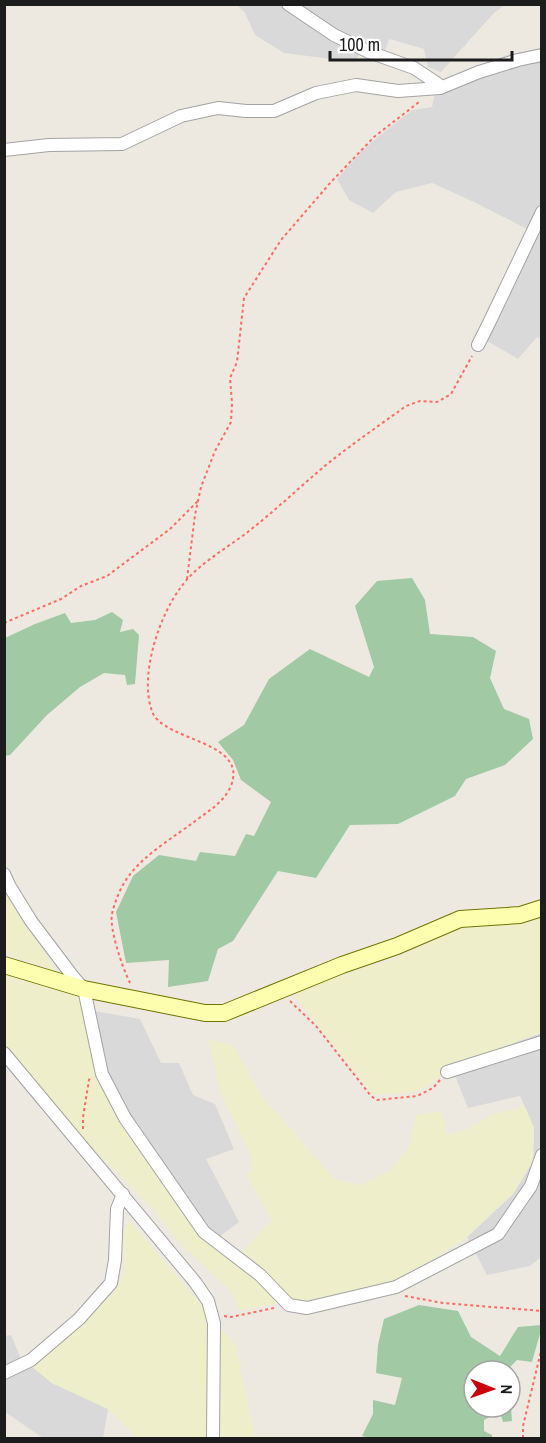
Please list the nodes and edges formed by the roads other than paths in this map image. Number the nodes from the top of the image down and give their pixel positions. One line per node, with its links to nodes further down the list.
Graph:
1 (288, 4): 3 (street)
2 (542, 55): 3 (street)
3 (437, 88): 4 (street)
4 (4, 150)
5 (542, 212): 6 (street)
6 (478, 345)
7 (4, 874): 10 (street)
8 (542, 908): 10 (street)
9 (4, 965): 10 (street)
10 (84, 989): 14 (street)
11 (542, 1042): 13 (street)
12 (4, 1053): 15 (street)
13 (447, 1072)
14 (542, 1155)
15 (123, 1194): 16 (street); 17 (street)
16 (4, 1373)
17 (213, 1438)

